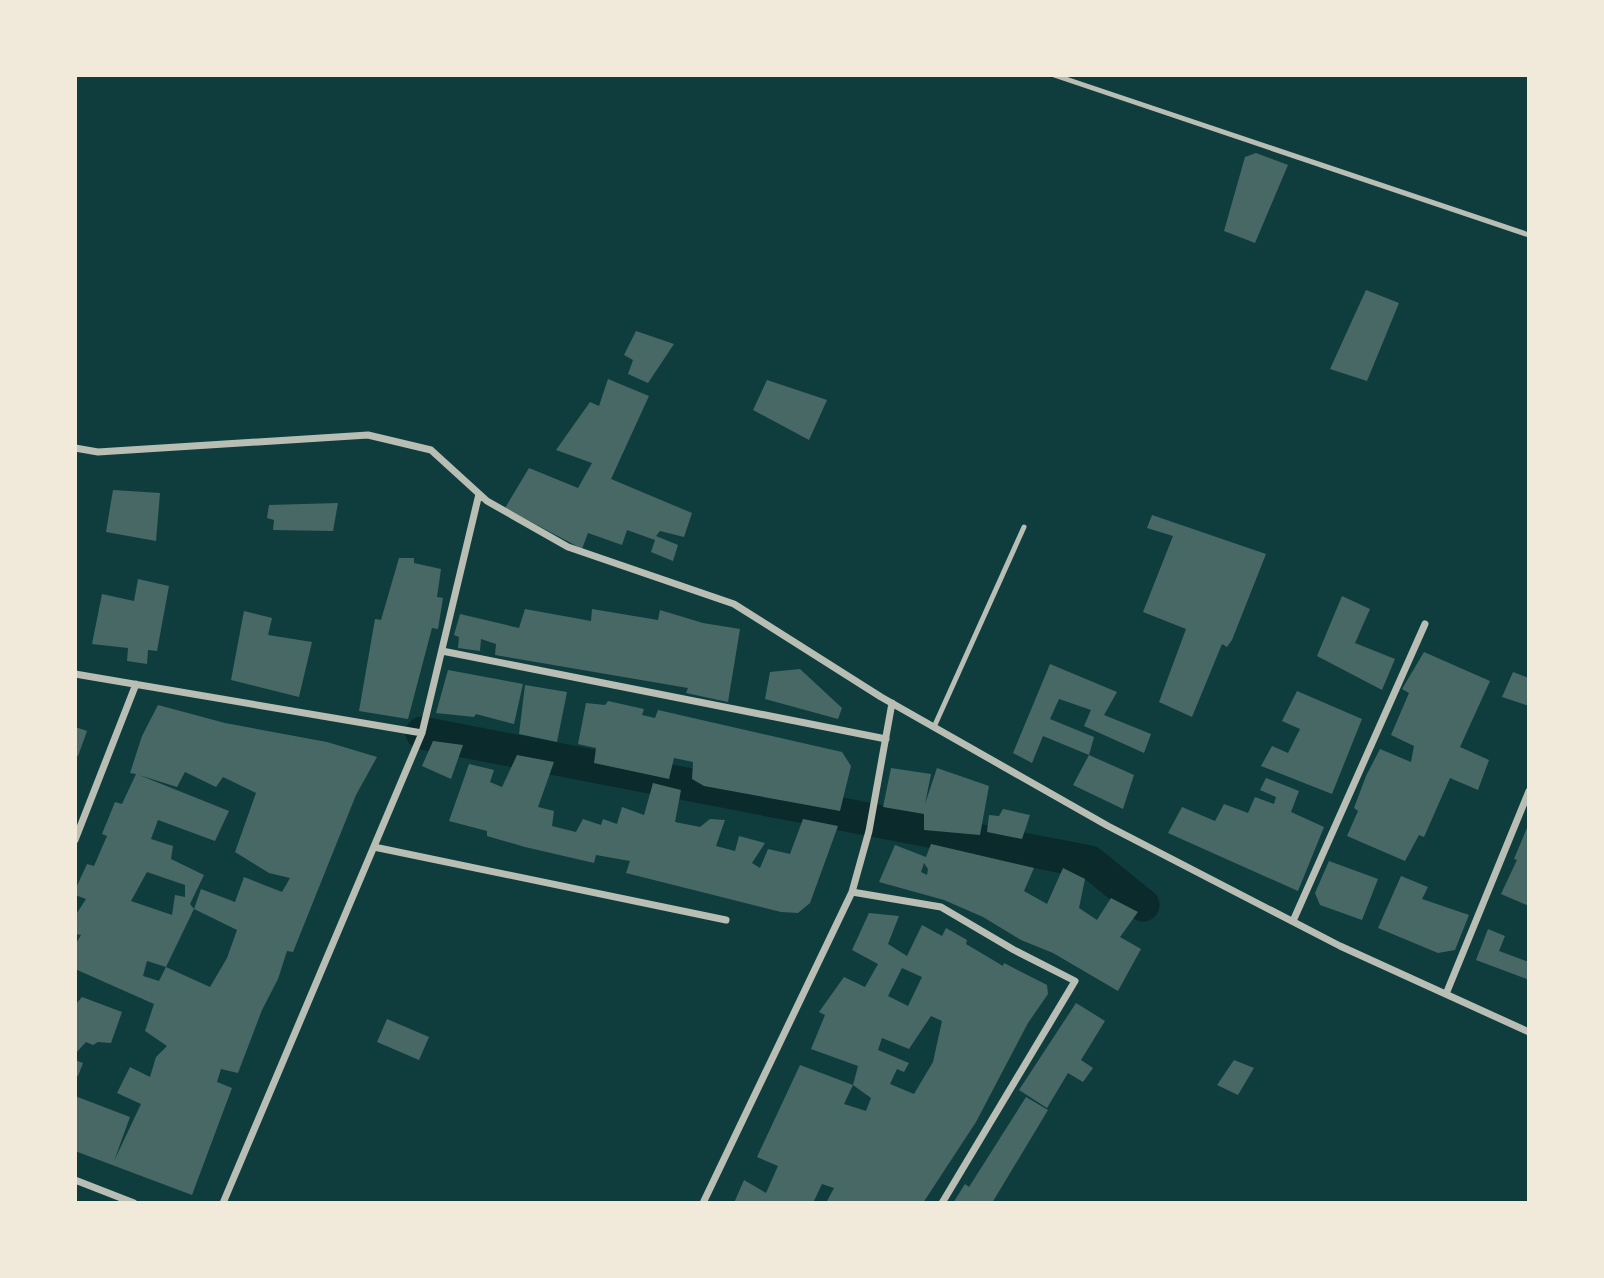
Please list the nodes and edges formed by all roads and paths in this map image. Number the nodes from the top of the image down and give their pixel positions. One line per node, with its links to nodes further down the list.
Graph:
1 (1054, 75): 2 (lane)
2 (1529, 235)
3 (75, 448): 4 (street)
4 (479, 494): 7 (street); 10 (street)
5 (1024, 527): 11 (lane)
6 (1424, 624): 19 (street)
7 (442, 651): 12 (street); 13 (street)
8 (75, 674): 9 (street)
9 (136, 684): 12 (street); 15 (street)
10 (892, 703): 11 (street); 13 (street)
11 (934, 727): 19 (street)
12 (422, 733): 16 (street)
13 (886, 739): 17 (street)
14 (1529, 791): 20 (street)
15 (75, 840)
16 (374, 847): 18 (street); 24 (street)
17 (852, 892): 25 (street); 26 (street)
18 (726, 920)
19 (1293, 921): 20 (street)
20 (1446, 994): 21 (street)
21 (1529, 1032)
22 (75, 1180): 23 (street)
23 (134, 1203)
24 (223, 1203)
25 (703, 1203)
26 (942, 1203)

